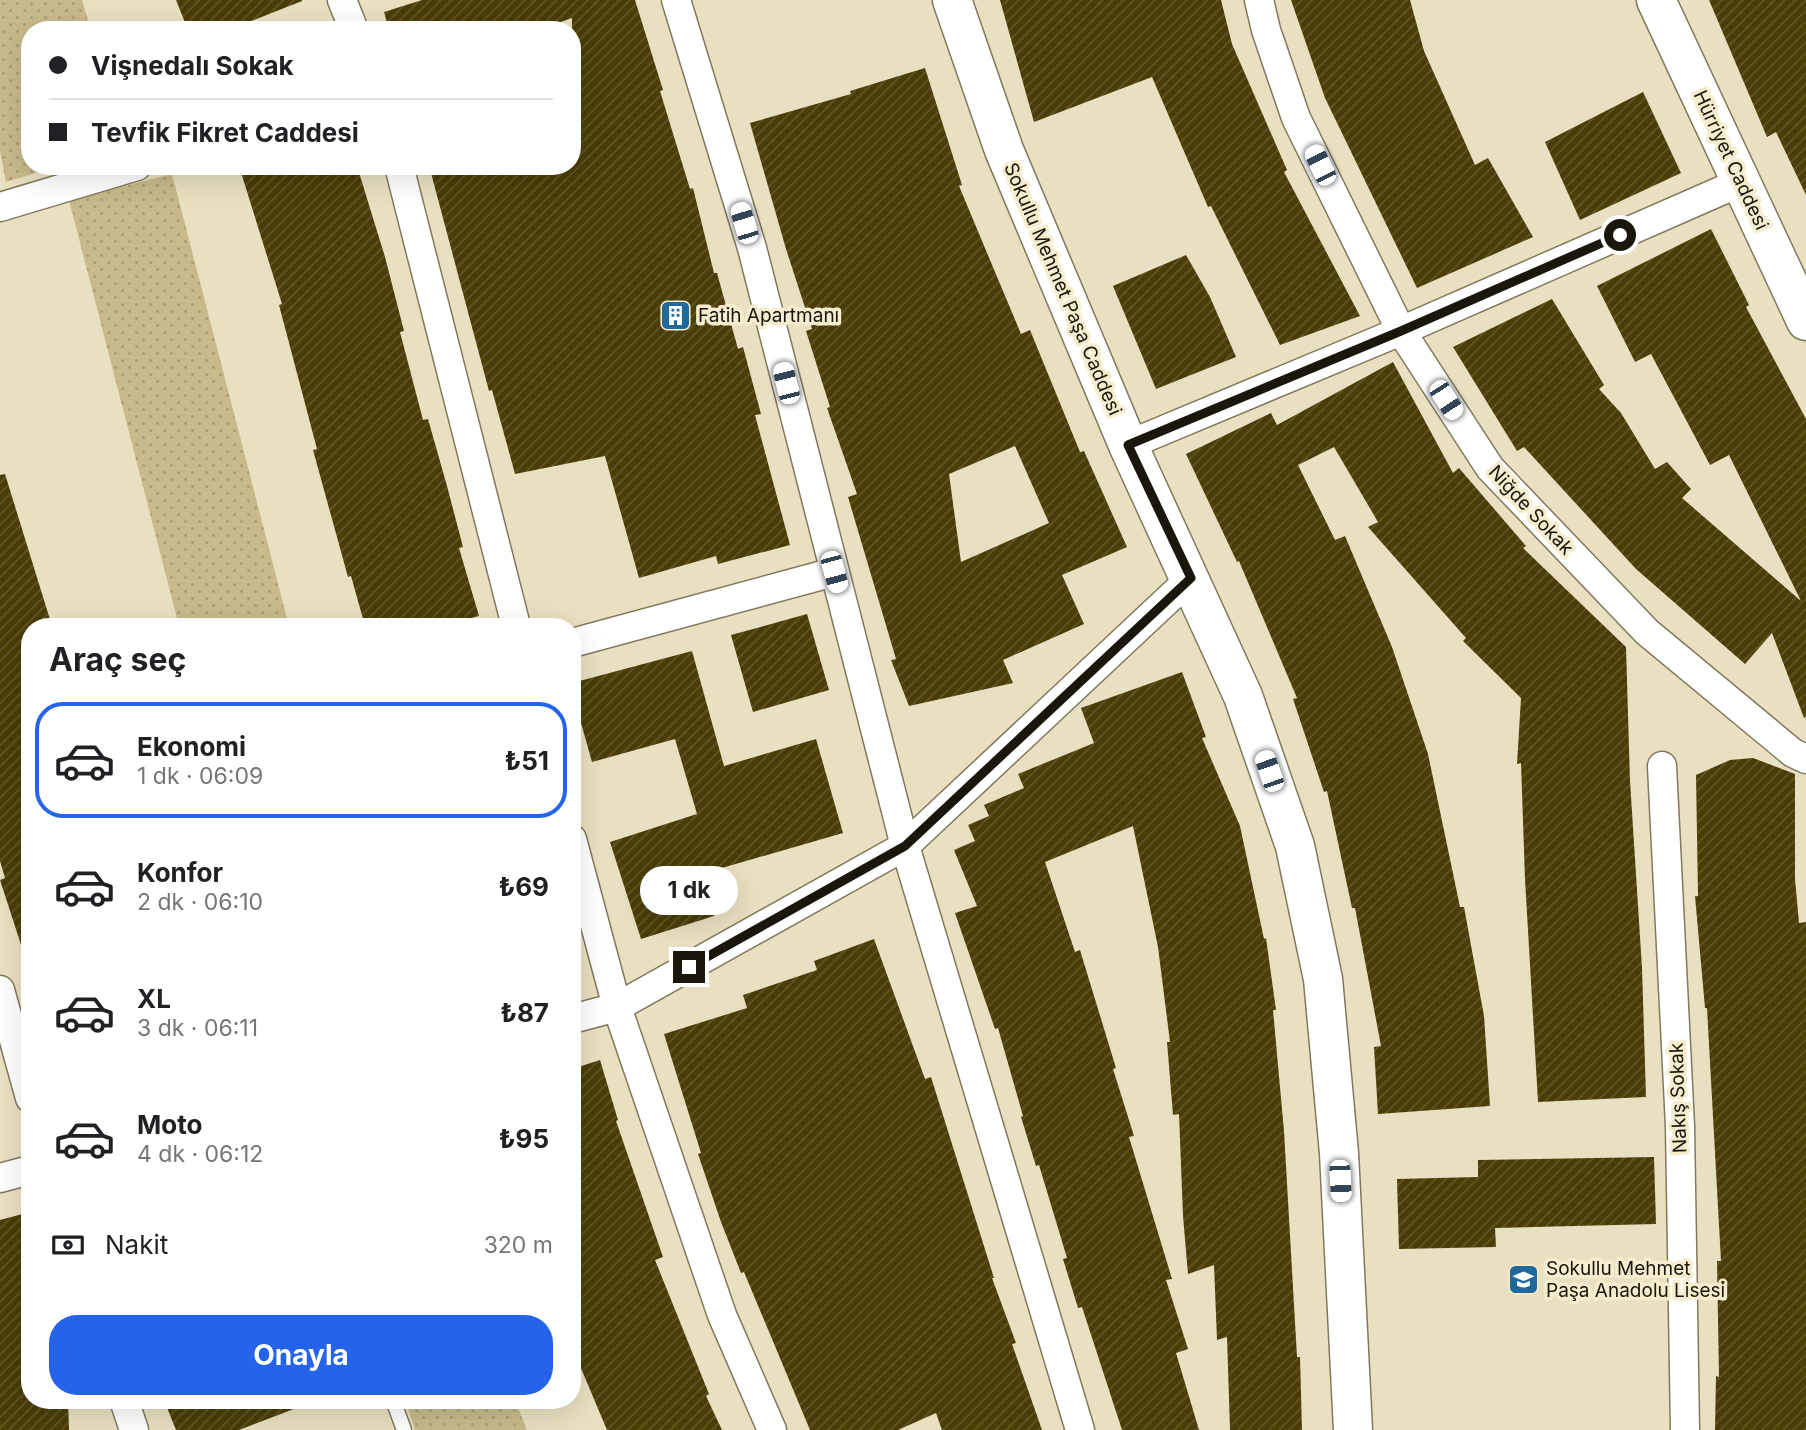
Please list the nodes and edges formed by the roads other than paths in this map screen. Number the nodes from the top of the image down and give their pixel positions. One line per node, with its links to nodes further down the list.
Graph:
1 (342, 0): 6 (street)
2 (676, 0): 14 (street)
3 (952, 0): 13 (main road, Sokullu Mehmet Paşa Caddesi)
4 (1259, 0): 12 (street, Niğde Sokak)
5 (1656, 0): 9 (main road, Hürriyet Caddesi)
6 (350, 21)
7 (107, 175): 10 (street)
8 (401, 175): 16 (street)
9 (1741, 182): 11 (main road, Hürriyet Caddesi); 12 (street)
10 (0, 207)
11 (1806, 321)
12 (1401, 331): 13 (street); 18 (street, Niğde Sokak)
13 (1128, 445): 15 (main road, Sokullu Mehmet Paşa Caddesi)
14 (834, 572): 17 (street); 20 (street)
15 (1191, 578): 20 (street); 34 (main road, Sokullu Mehmet Paşa Caddesi)
16 (514, 618)
17 (581, 641)
18 (1806, 759)
19 (1662, 766): 35 (street, Nakış Sokak)
20 (905, 846): 23 (street); 33 (street)
21 (581, 873): 23 (street)
22 (0, 990): 25 (street)
23 (617, 1007): 24 (street); 32 (street)
24 (581, 1017)
25 (21, 1066)
26 (21, 1172): 27 (street)
27 (0, 1178)
28 (127, 1409): 30 (street)
29 (396, 1409): 31 (lane)
30 (134, 1430)
31 (404, 1430)
32 (772, 1430)
33 (1080, 1430)
34 (1353, 1430)
35 (1685, 1430)

